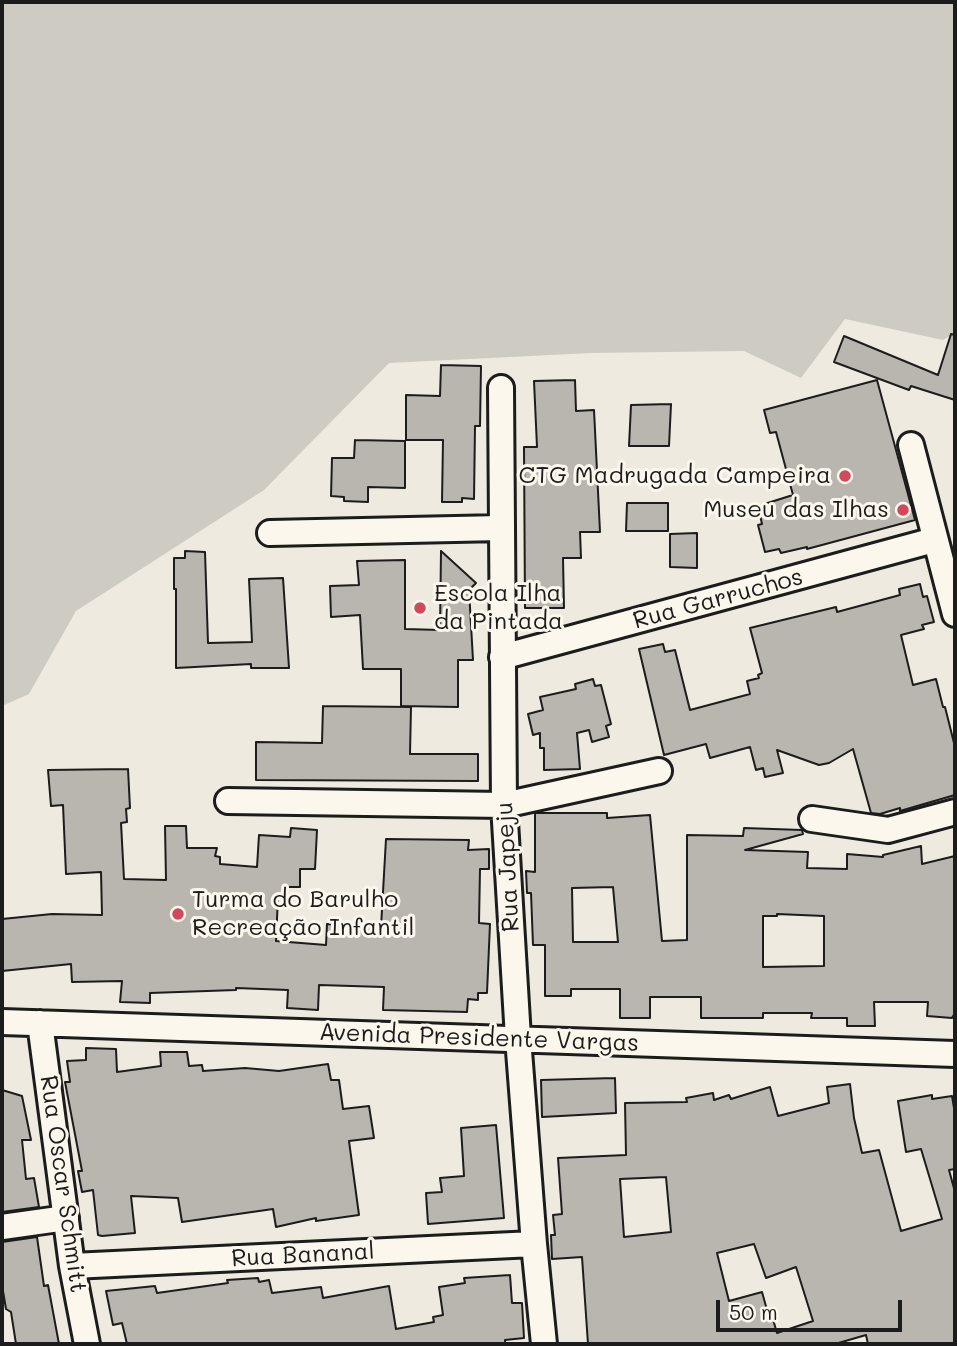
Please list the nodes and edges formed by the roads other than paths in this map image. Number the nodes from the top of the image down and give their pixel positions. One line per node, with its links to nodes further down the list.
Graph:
1 (501, 388): 3 (street, Rua Japeju)
2 (911, 445): 5 (street)
3 (501, 528): 4 (street); 7 (street, Rua Japeju)
4 (270, 533)
5 (934, 540): 6 (street); 7 (street, Rua Garruchos)
6 (955, 614)
7 (502, 657): 10 (street, Rua Japeju)
8 (659, 771): 10 (street)
9 (228, 801): 10 (street)
10 (503, 805): 15 (street, Rua Japeju)
11 (955, 812): 12 (street)
12 (812, 819)
13 (2, 1021): 14 (street, Avenida Presidente Vargas)
14 (40, 1023): 15 (street, Avenida Presidente Vargas); 17 (street, Rua Oscar Schmitt)
15 (518, 1038): 16 (street, Avenida Presidente Vargas); 19 (street, Rua Japeju)
16 (955, 1054)
17 (66, 1218): 18 (street); 20 (street, Rua Oscar Schmitt)
18 (2, 1227)
19 (534, 1244): 20 (street, Rua Bananal); 22 (street, Rua Japeju)
20 (72, 1266): 21 (street, Rua Oscar Schmitt)
21 (88, 1344)
22 (544, 1344)

